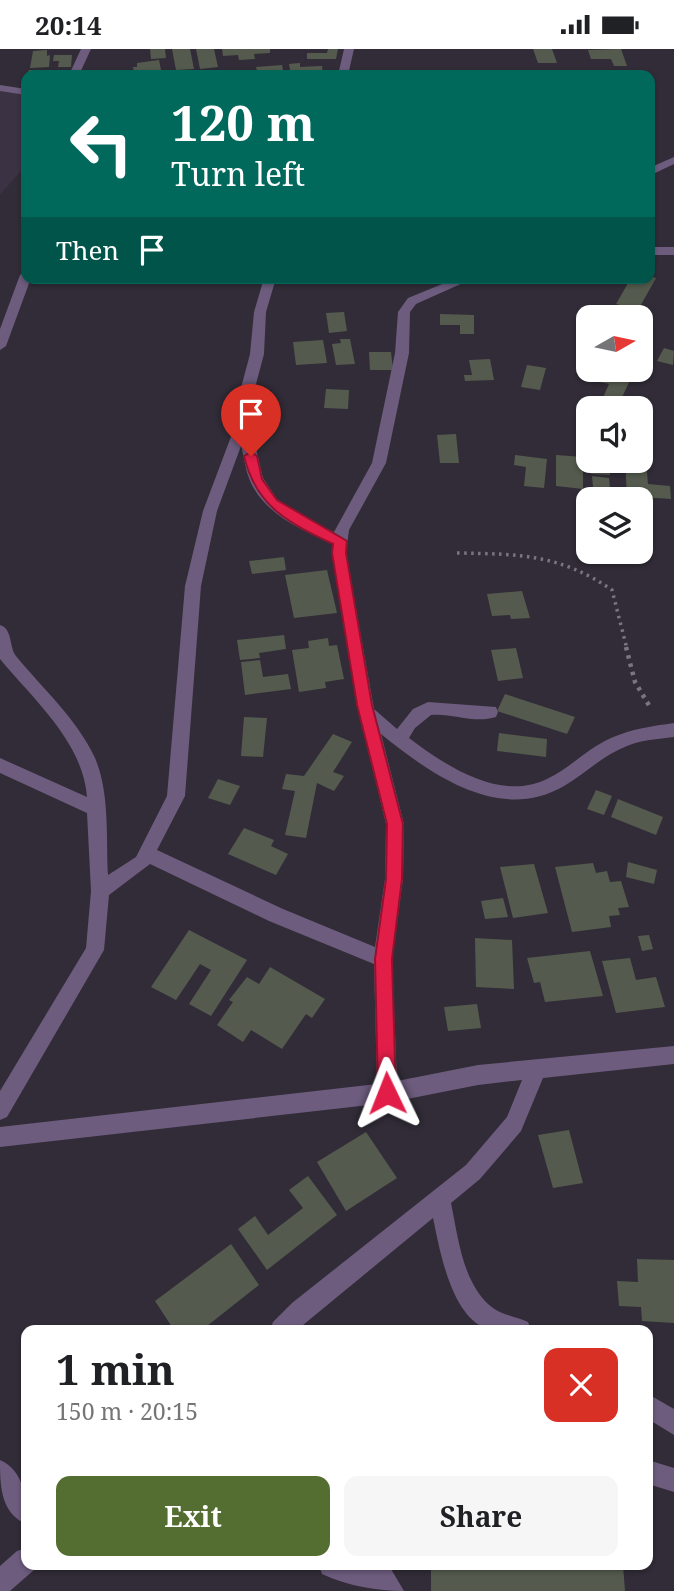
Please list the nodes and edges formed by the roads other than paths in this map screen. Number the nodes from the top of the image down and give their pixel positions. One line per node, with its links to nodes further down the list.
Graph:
1 (86, 49): 3 (street)
2 (349, 49): 4 (street)
3 (76, 70)
4 (344, 70)
5 (0, 88): 6 (street)
6 (21, 91)
7 (674, 160): 8 (street)
8 (655, 170)
9 (655, 251): 10 (street)
10 (674, 251)
11 (23, 284): 14 (street)
12 (268, 284): 15 (street)
13 (453, 284): 16 (street)
14 (0, 346)
15 (245, 418): 16 (street); 24 (street)
16 (341, 541): 18 (street)
17 (0, 631): 23 (street)
18 (367, 712): 21 (street); 26 (street)
19 (490, 712): 21 (street)
20 (674, 730): 21 (street)
21 (398, 741)
22 (0, 765): 23 (street)
23 (95, 809): 25 (street)
24 (147, 854): 25 (street); 26 (street)
25 (100, 891): 30 (street)
26 (383, 959): 29 (street)
27 (674, 1055): 28 (street)
28 (537, 1069): 29 (street); 32 (street)
29 (387, 1093): 31 (street)
30 (0, 1110)
31 (0, 1137)
32 (439, 1198): 33 (street); 34 (street)
33 (286, 1325)
34 (508, 1325)
35 (653, 1409): 36 (street)
36 (674, 1423)
37 (0, 1472): 40 (street)
38 (653, 1474): 39 (street)
39 (674, 1480)
40 (21, 1504)
41 (21, 1564): 43 (street)
42 (346, 1570): 44 (street)
43 (0, 1583)
44 (392, 1591)

